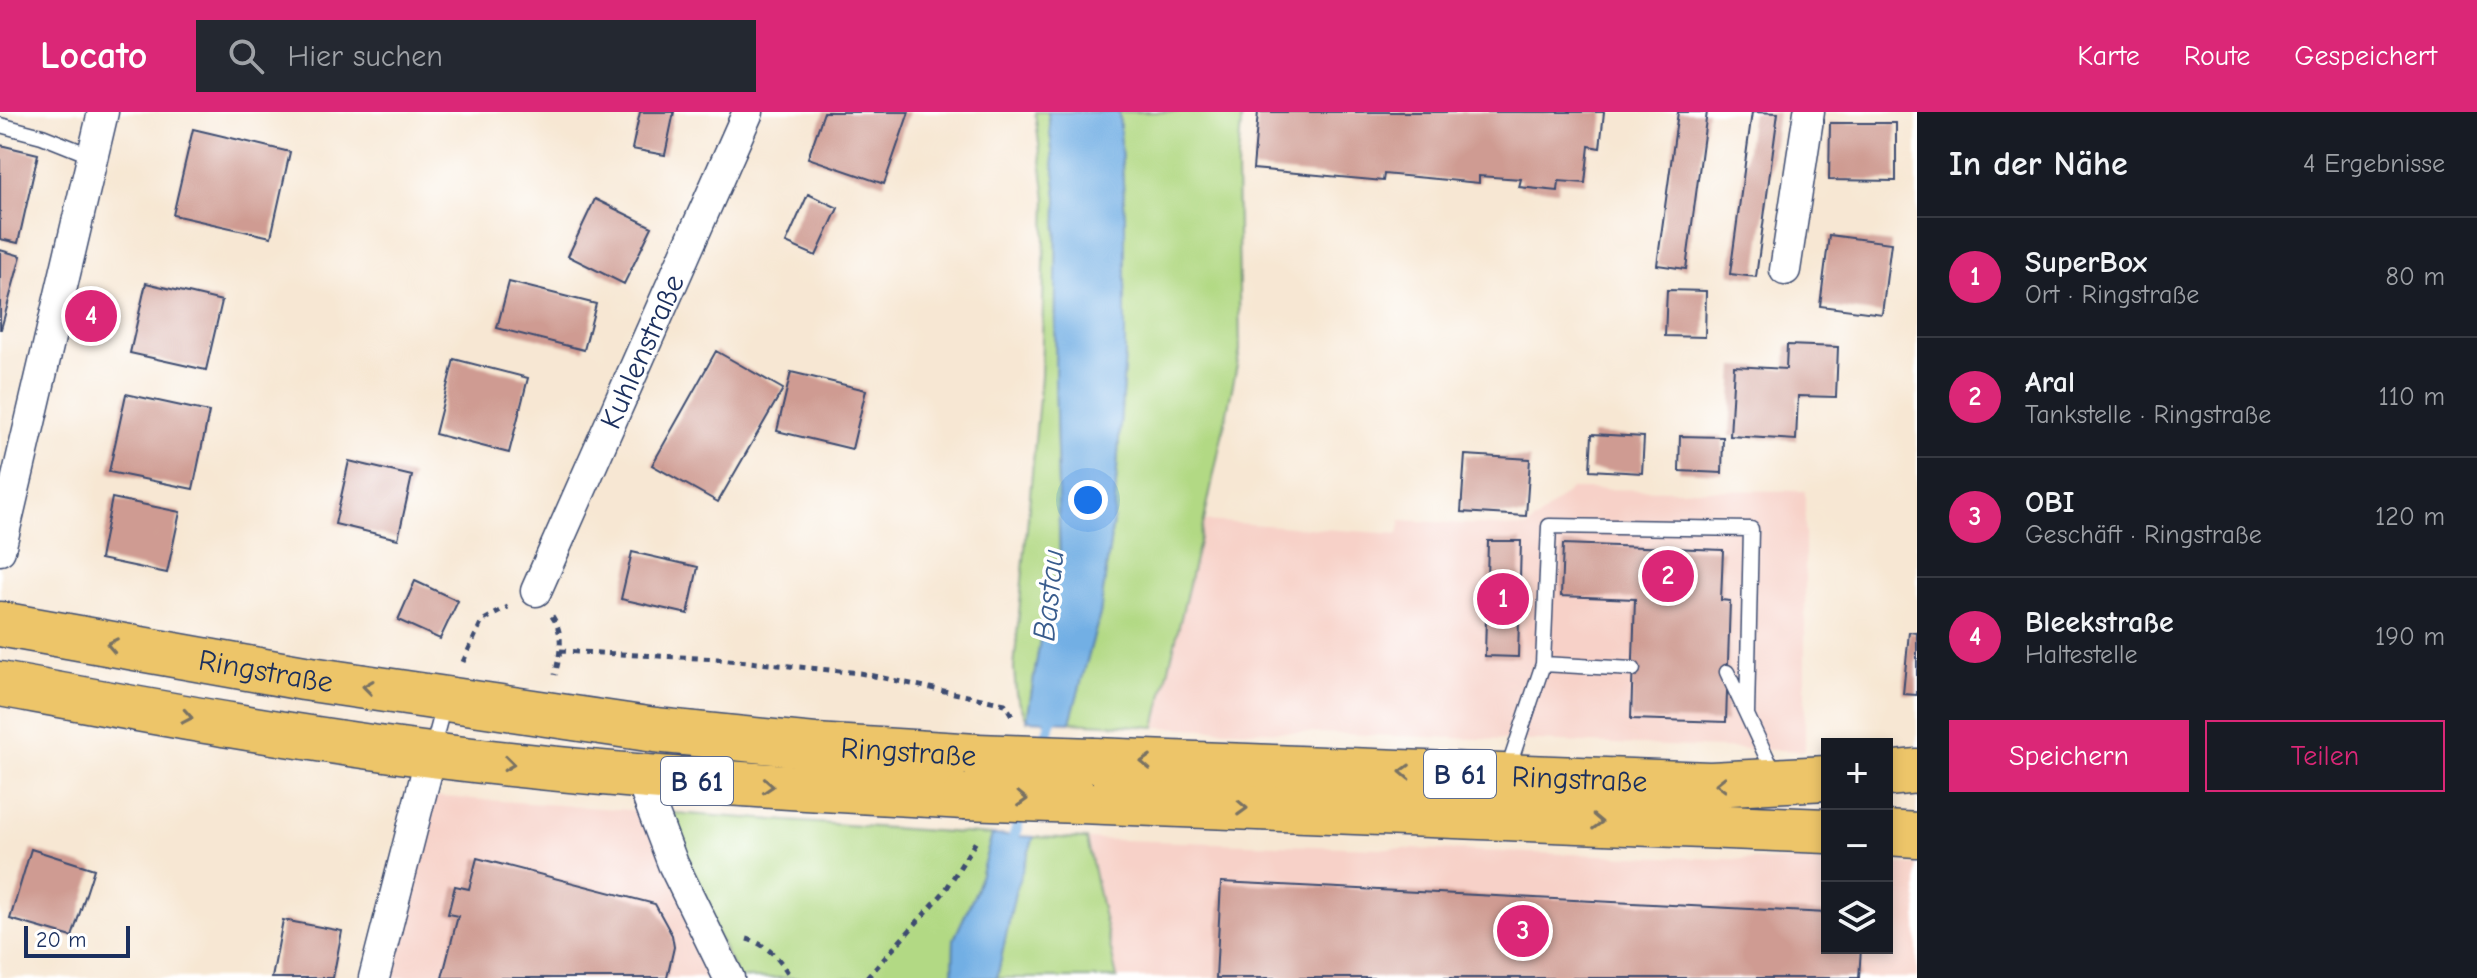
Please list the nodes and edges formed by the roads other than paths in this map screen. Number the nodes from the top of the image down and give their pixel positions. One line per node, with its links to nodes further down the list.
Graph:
1 (103, 112): 5 (street)
2 (748, 112): 8 (street, Kuhlenstraße)
3 (1809, 112): 6 (street)
4 (0, 125): 5 (lane)
5 (92, 156): 7 (street)
6 (1785, 270)
7 (0, 550)
8 (536, 591)
9 (0, 624): 14 (main road, Ringstraße / B 61, one-way to 9)
10 (1543, 664): 11 (lane); 15 (lane); 19 (lane)
11 (1633, 669)
12 (1727, 672): 15 (lane)
13 (0, 684): 16 (main road, Ringstraße / B 61, one-way to 16)
14 (445, 699): 16 (lane); 19 (main road, Ringstraße / B 61, one-way to 14, bridge)
15 (1747, 714): 22 (lane)
16 (431, 755): 20 (main road, Ringstraße / B 61, one-way to 20); 26 (street)
17 (1917, 771): 18 (main road)
18 (1893, 773)
19 (1506, 776): 22 (main road, Ringstraße / B 61, one-way to 19)
20 (640, 777): 23 (main road, Ringstraße / B 61, one-way to 23, bridge); 27 (street)
21 (1821, 778): 22 (main road, Ringstraße / B 61)
22 (1778, 782)
23 (1821, 831)
24 (1893, 833): 25 (main road)
25 (1917, 835)
26 (374, 978)
27 (729, 978)

